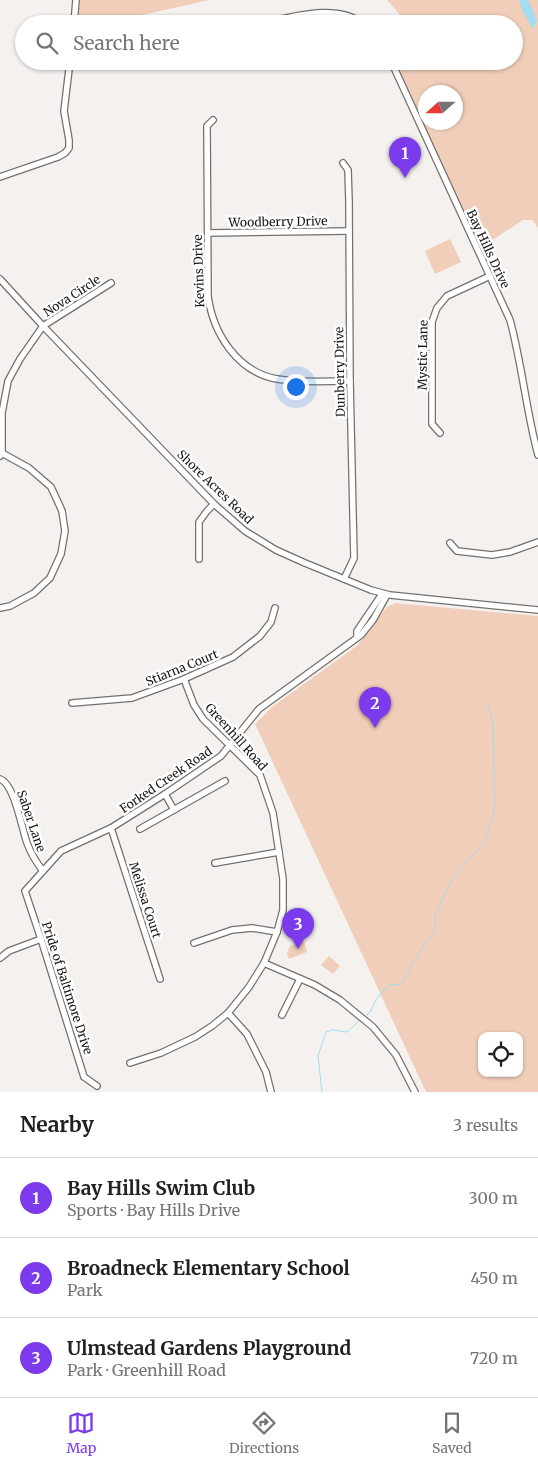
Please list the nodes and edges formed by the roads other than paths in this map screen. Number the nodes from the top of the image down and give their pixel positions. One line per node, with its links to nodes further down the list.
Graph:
1 (76, 0): 2 (street)
2 (75, 15)
3 (304, 15): 4 (street)
4 (342, 15)
5 (69, 70): 9 (street)
6 (395, 70): 12 (street, Bay Hills Drive)
7 (213, 120): 11 (street, Kevins Drive)
8 (343, 163): 10 (street, Dunberry Drive)
9 (0, 177)
10 (349, 231): 11 (street, Woodberry Drive); 16 (street, Dunberry Drive)
11 (208, 233): 16 (street, Kevins Drive)
12 (490, 276): 17 (street, Mystic Lane); 19 (street, Bay Hills Drive)
13 (0, 279): 15 (street, Shore Acres Road)
14 (111, 283): 15 (street, Nova Circle)
15 (43, 326): 18 (street); 20 (street, Shore Acres Road)
16 (350, 381): 24 (street, Dunberry Drive)
17 (440, 433)
18 (1, 454): 26 (street)
19 (538, 455)
20 (214, 504): 23 (street); 24 (street, Shore Acres Road)
21 (538, 542): 22 (street)
22 (450, 543)
23 (199, 559)
24 (344, 579): 25 (street, Shore Acres Road)
25 (385, 594): 28 (street, Shore Acres Road); 31 (street, Forked Creek Road)
26 (0, 608)
27 (275, 608): 29 (street, Stiarna Court)
28 (538, 610)
29 (184, 679): 30 (street, Stiarna Court); 31 (street, Greenhill Road)
30 (72, 704)
31 (229, 745): 34 (street, Forked Creek Road); 38 (street, Greenhill Road)
32 (0, 778): 40 (street, Saber Lane)
33 (224, 780): 35 (street)
34 (165, 794): 35 (street); 36 (street, Forked Creek Road)
35 (174, 810): 37 (street)
36 (111, 828): 40 (street, Forked Creek Road); 47 (street, Melissa Court)
37 (140, 829)
38 (279, 852): 39 (street); 42 (street, Greenhill Road)
39 (215, 863)
40 (43, 871): 41 (street, Forked Creek Road)
41 (25, 891): 43 (street, Pride of Baltimore Drive)
42 (277, 932): 44 (street); 46 (street, Greenhill Road)
43 (42, 939): 45 (street); 52 (street, Pride of Baltimore Drive)
44 (194, 943)
45 (0, 958)
46 (264, 964): 48 (street); 49 (street, Greenhill Road)
47 (160, 979)
48 (300, 980): 50 (street); 54 (street)
49 (228, 1013): 51 (street, Greenhill Road); 53 (street)
50 (282, 1015)
51 (130, 1062)
52 (96, 1086)
53 (271, 1092)
54 (415, 1092)

